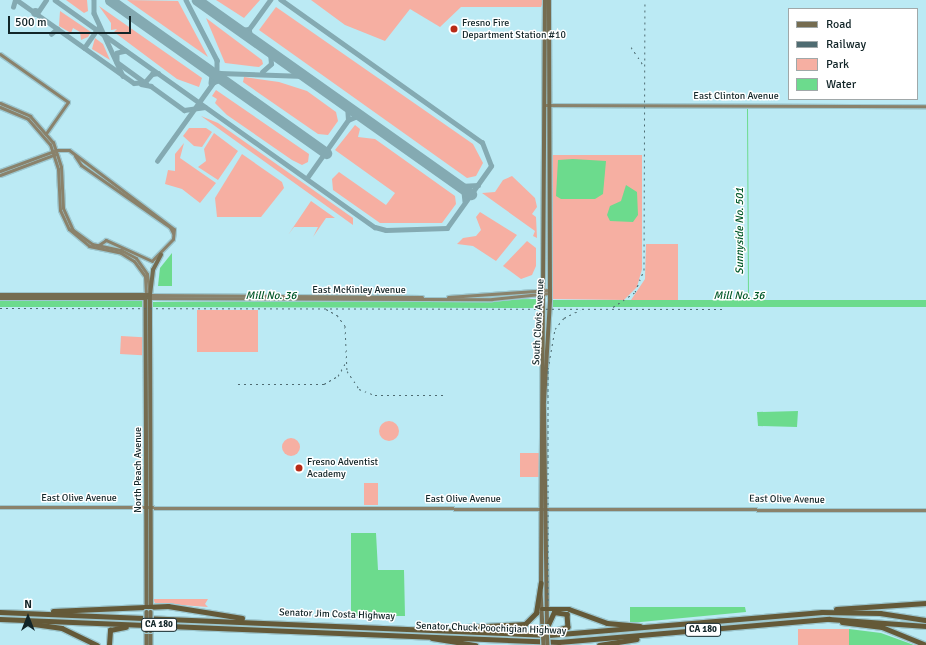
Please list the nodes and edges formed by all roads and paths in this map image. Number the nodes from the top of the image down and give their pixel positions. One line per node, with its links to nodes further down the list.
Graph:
1 (545, 0): 5 (main road, South Clovis Avenue)
2 (549, 0): 5 (main road, South Clovis Avenue)
3 (0, 54): 9 (main road)
4 (0, 103): 8 (main road)
5 (547, 105): 6 (main road, East Clinton Avenue); 13 (main road, South Clovis Avenue)
6 (926, 106)
7 (1, 107): 8 (main road); 11 (main road)
8 (20, 110): 10 (main road)
9 (53, 124): 10 (main road); 11 (main road)
10 (41, 126): 11 (main road)
11 (46, 134): 12 (main road)
12 (56, 152): 14 (main road); 17 (main road); 18 (main road); 22 (main road)
13 (547, 157): 23 (main road, South Clovis Avenue); 24 (main road, South Clovis Avenue)
14 (8, 170): 15 (main road); 16 (main road)
15 (0, 171)
16 (0, 175)
17 (59, 207): 18 (main road); 21 (main road)
18 (70, 225): 21 (main road)
19 (101, 236): 20 (main road)
20 (112, 241): 21 (main road); 22 (main road)
21 (96, 247): 32 (main road)
22 (162, 254): 32 (main road)
23 (545, 292): 24 (main road, East McKinley Avenue); 26 (main road, East McKinley Avenue); 31 (main road, East McKinley Avenue); 38 (main road, South Clovis Avenue)
24 (550, 292): 38 (main road, South Clovis Avenue)
25 (102, 295): 27 (main road, East McKinley Avenue); 29 (main road); 32 (main road, East McKinley Avenue)
26 (504, 295): 30 (main road, East McKinley Avenue); 31 (main road)
27 (1, 297): 29 (main road, East McKinley Avenue)
28 (273, 297): 30 (main road, East McKinley Avenue); 30 (main road, East McKinley Avenue); 32 (main road, East McKinley Avenue); 32 (main road, East McKinley Avenue)
29 (78, 298): 32 (main road, East McKinley Avenue)
30 (312, 298): 31 (main road, East McKinley Avenue)
31 (483, 299)
32 (148, 300): 33 (main road, North Peach Avenue); 33 (main road)
33 (148, 390): 34 (main road, North Peach Avenue); 35 (main road, North Peach Avenue)
34 (147, 440): 35 (main road); 37 (main road, North Peach Avenue)
35 (150, 459): 37 (main road, North Peach Avenue)
36 (0, 507): 37 (main road, East Olive Avenue)
37 (149, 507): 38 (main road, East Olive Avenue); 41 (main road, North Peach Avenue); 41 (main road, North Peach Avenue)
38 (543, 508): 39 (main road, East Olive Avenue); 40 (main road, South Clovis Avenue); 43 (main road, South Clovis Avenue)
39 (926, 510)
40 (541, 566): 42 (main road, South Clovis Avenue); 43 (main road)
41 (149, 575): 45 (main road, North Peach Avenue); 45 (main road, North Peach Avenue)
42 (541, 584): 46 (main road, South Clovis Avenue); 57 (highway)
43 (545, 592): 46 (main road, South Clovis Avenue)
44 (926, 603): 48 (highway)
45 (149, 605): 47 (highway); 52 (highway); 58 (main road, North Peach Avenue, bridge)
46 (544, 609): 53 (highway); 56 (main road, South Clovis Avenue)
47 (0, 612): 52 (highway, Senator Jim Costa Highway / CA 180)
48 (798, 614): 49 (highway, CA 180); 53 (highway, CA 180)
49 (926, 618)
50 (0, 619): 55 (highway, Senator Jim Costa Highway / CA 180); 62 (highway)
51 (818, 620): 54 (highway, Senator Chuck Poochigian Highway / CA 180); 60 (highway, Senator Chuck Poochigian Highway / CA 180); 70 (highway)
52 (273, 622): 57 (highway, Senator Jim Costa Highway / CA 180)
53 (672, 625): 59 (highway, Senator Jim Costa Highway / CA 180)
54 (926, 626)
55 (203, 627): 61 (highway, Senator Jim Costa Highway / CA 180); 63 (highway)
56 (545, 627): 59 (highway); 67 (main road, South Clovis Avenue, bridge); 68 (main road, South Clovis Avenue, bridge)
57 (420, 628): 59 (highway, Senator Jim Costa Highway / CA 180)
58 (149, 631): 64 (main road, North Peach Avenue); 65 (main road, North Peach Avenue)
59 (499, 632)
60 (673, 633): 61 (highway, Senator Chuck Poochigian Highway / CA 180); 69 (highway)
61 (390, 634): 66 (highway)
62 (97, 645)
63 (109, 645)
64 (147, 645)
65 (151, 645)
66 (475, 645)
67 (544, 645)
68 (548, 645)
69 (599, 645)
70 (926, 645)

